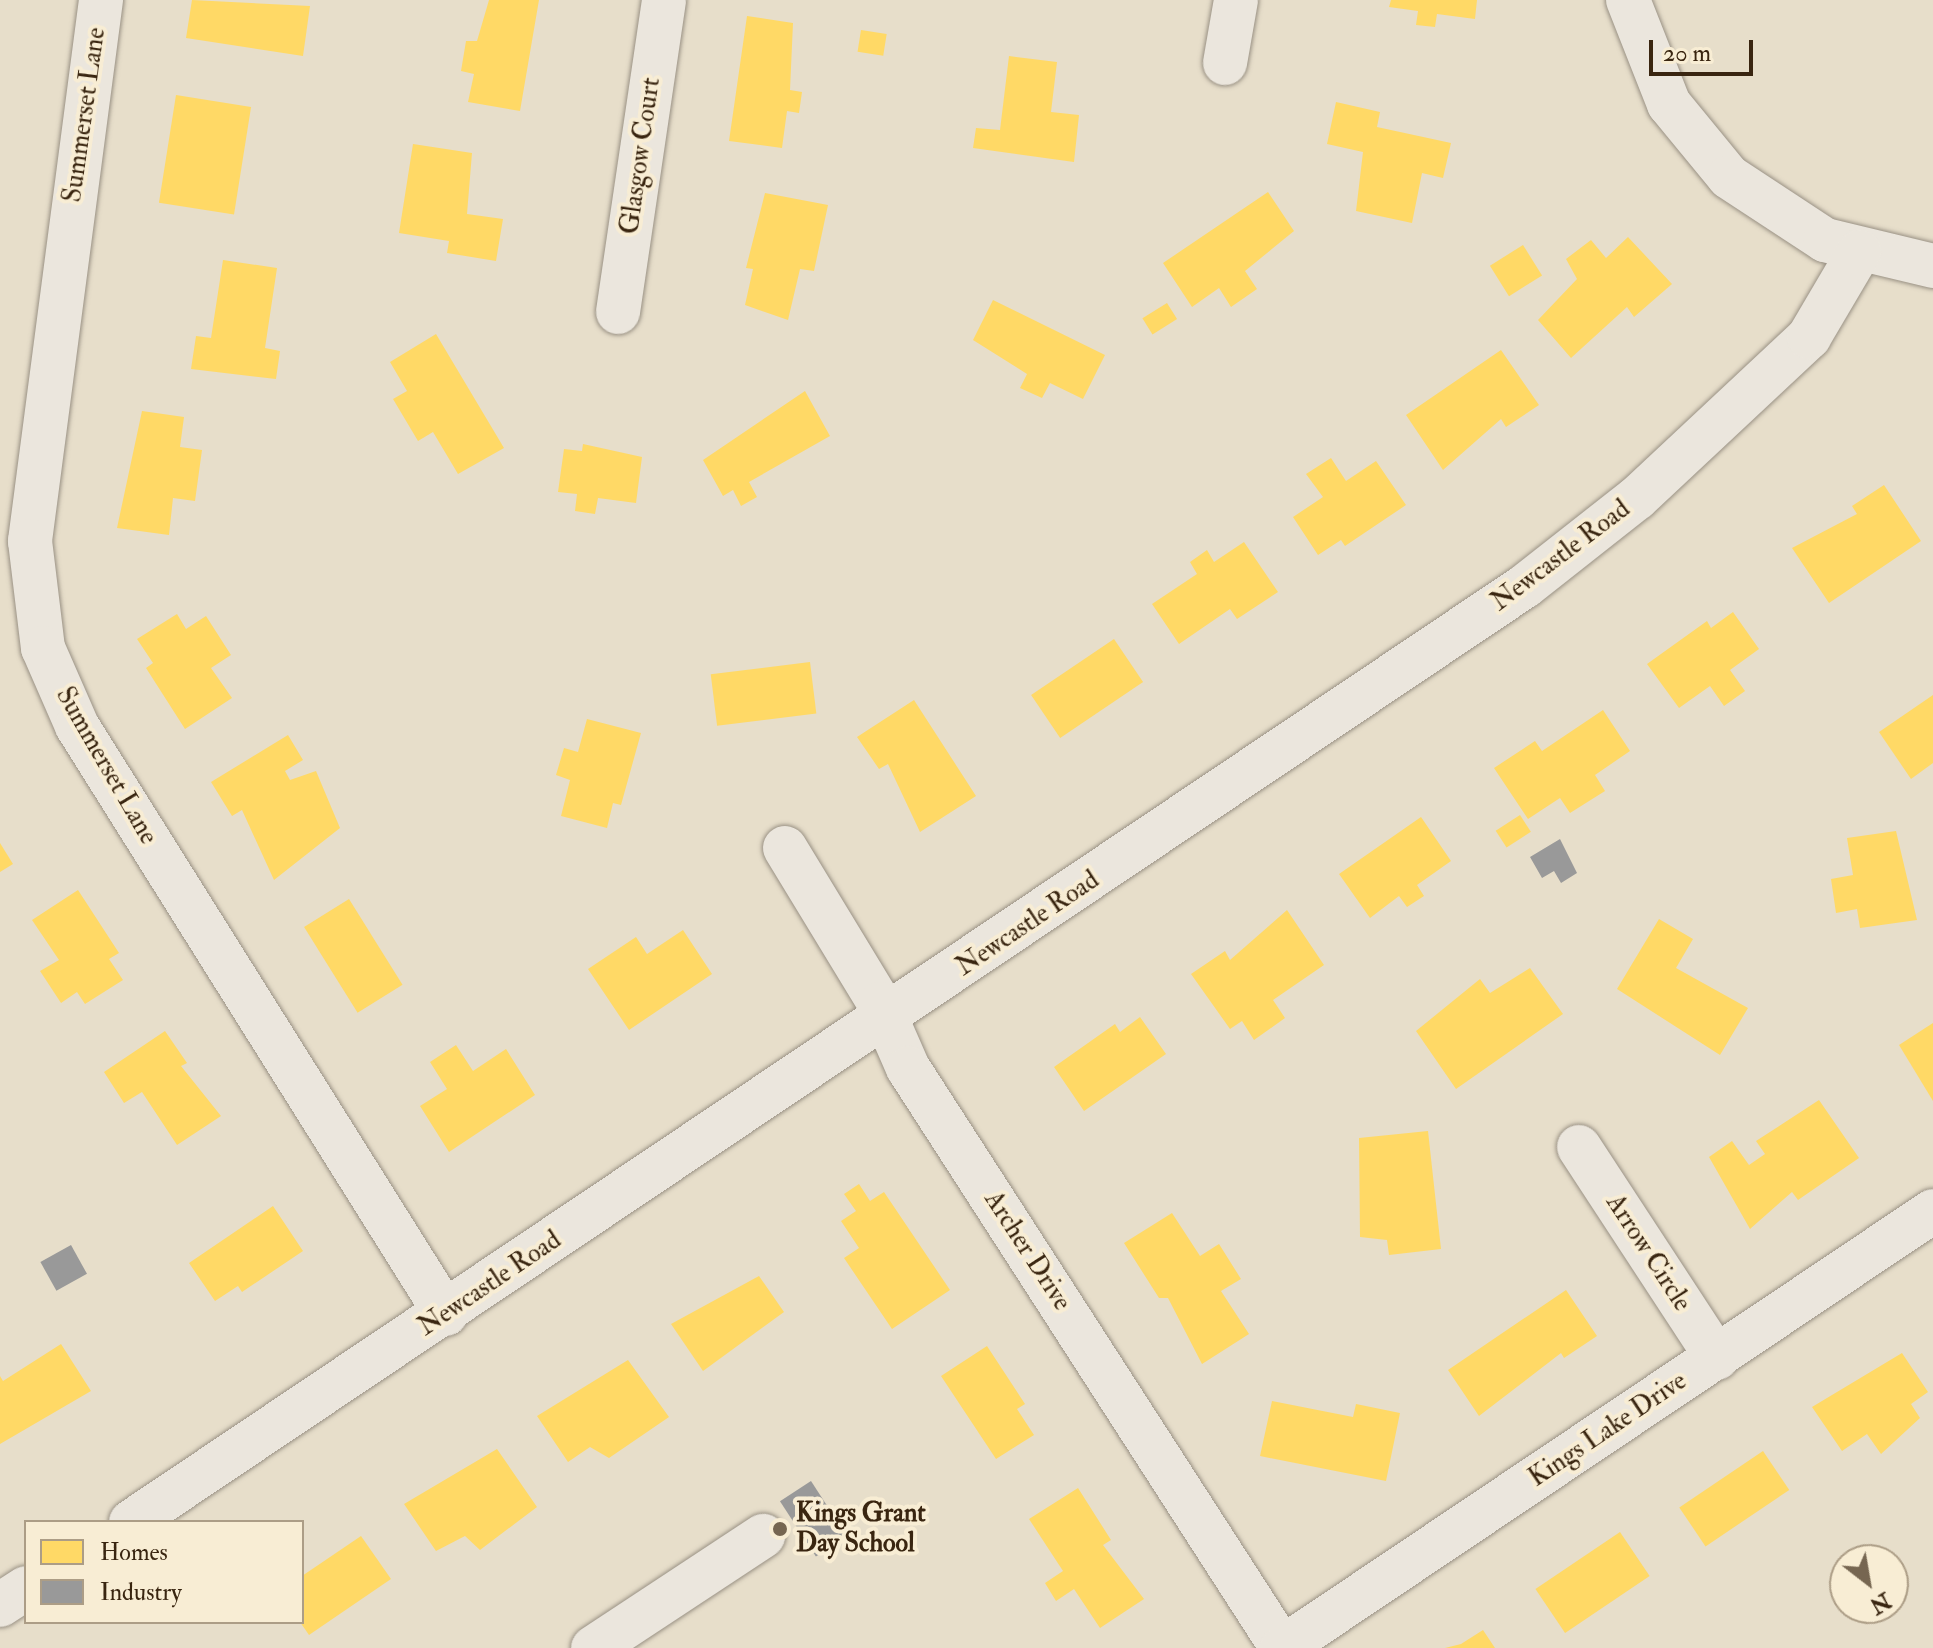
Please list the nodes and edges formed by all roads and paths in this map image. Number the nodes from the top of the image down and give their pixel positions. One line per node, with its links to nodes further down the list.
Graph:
1 (101, 0): 13 (street, Summerset Lane)
2 (664, 0): 8 (street, Glasgow Court)
3 (1236, 0): 5 (street)
4 (1628, 0): 6 (street)
5 (1225, 63)
6 (1859, 252): 7 (street); 10 (street, Newcastle Road)
7 (1933, 266)
8 (618, 312)
9 (785, 848): 10 (street, Archer Drive)
10 (887, 1020): 13 (street, Newcastle Road); 20 (street, Archer Drive)
11 (1579, 1147): 14 (street, Arrow Circle)
12 (1933, 1211): 14 (street, Kings Lake Drive)
13 (446, 1314): 15 (street, Newcastle Road)
14 (1717, 1358): 20 (street, Kings Lake Drive)
15 (134, 1520)
16 (763, 1536): 19 (street)
17 (24, 1589): 18 (street)
18 (0, 1605)
19 (593, 1648)
20 (1282, 1648)

